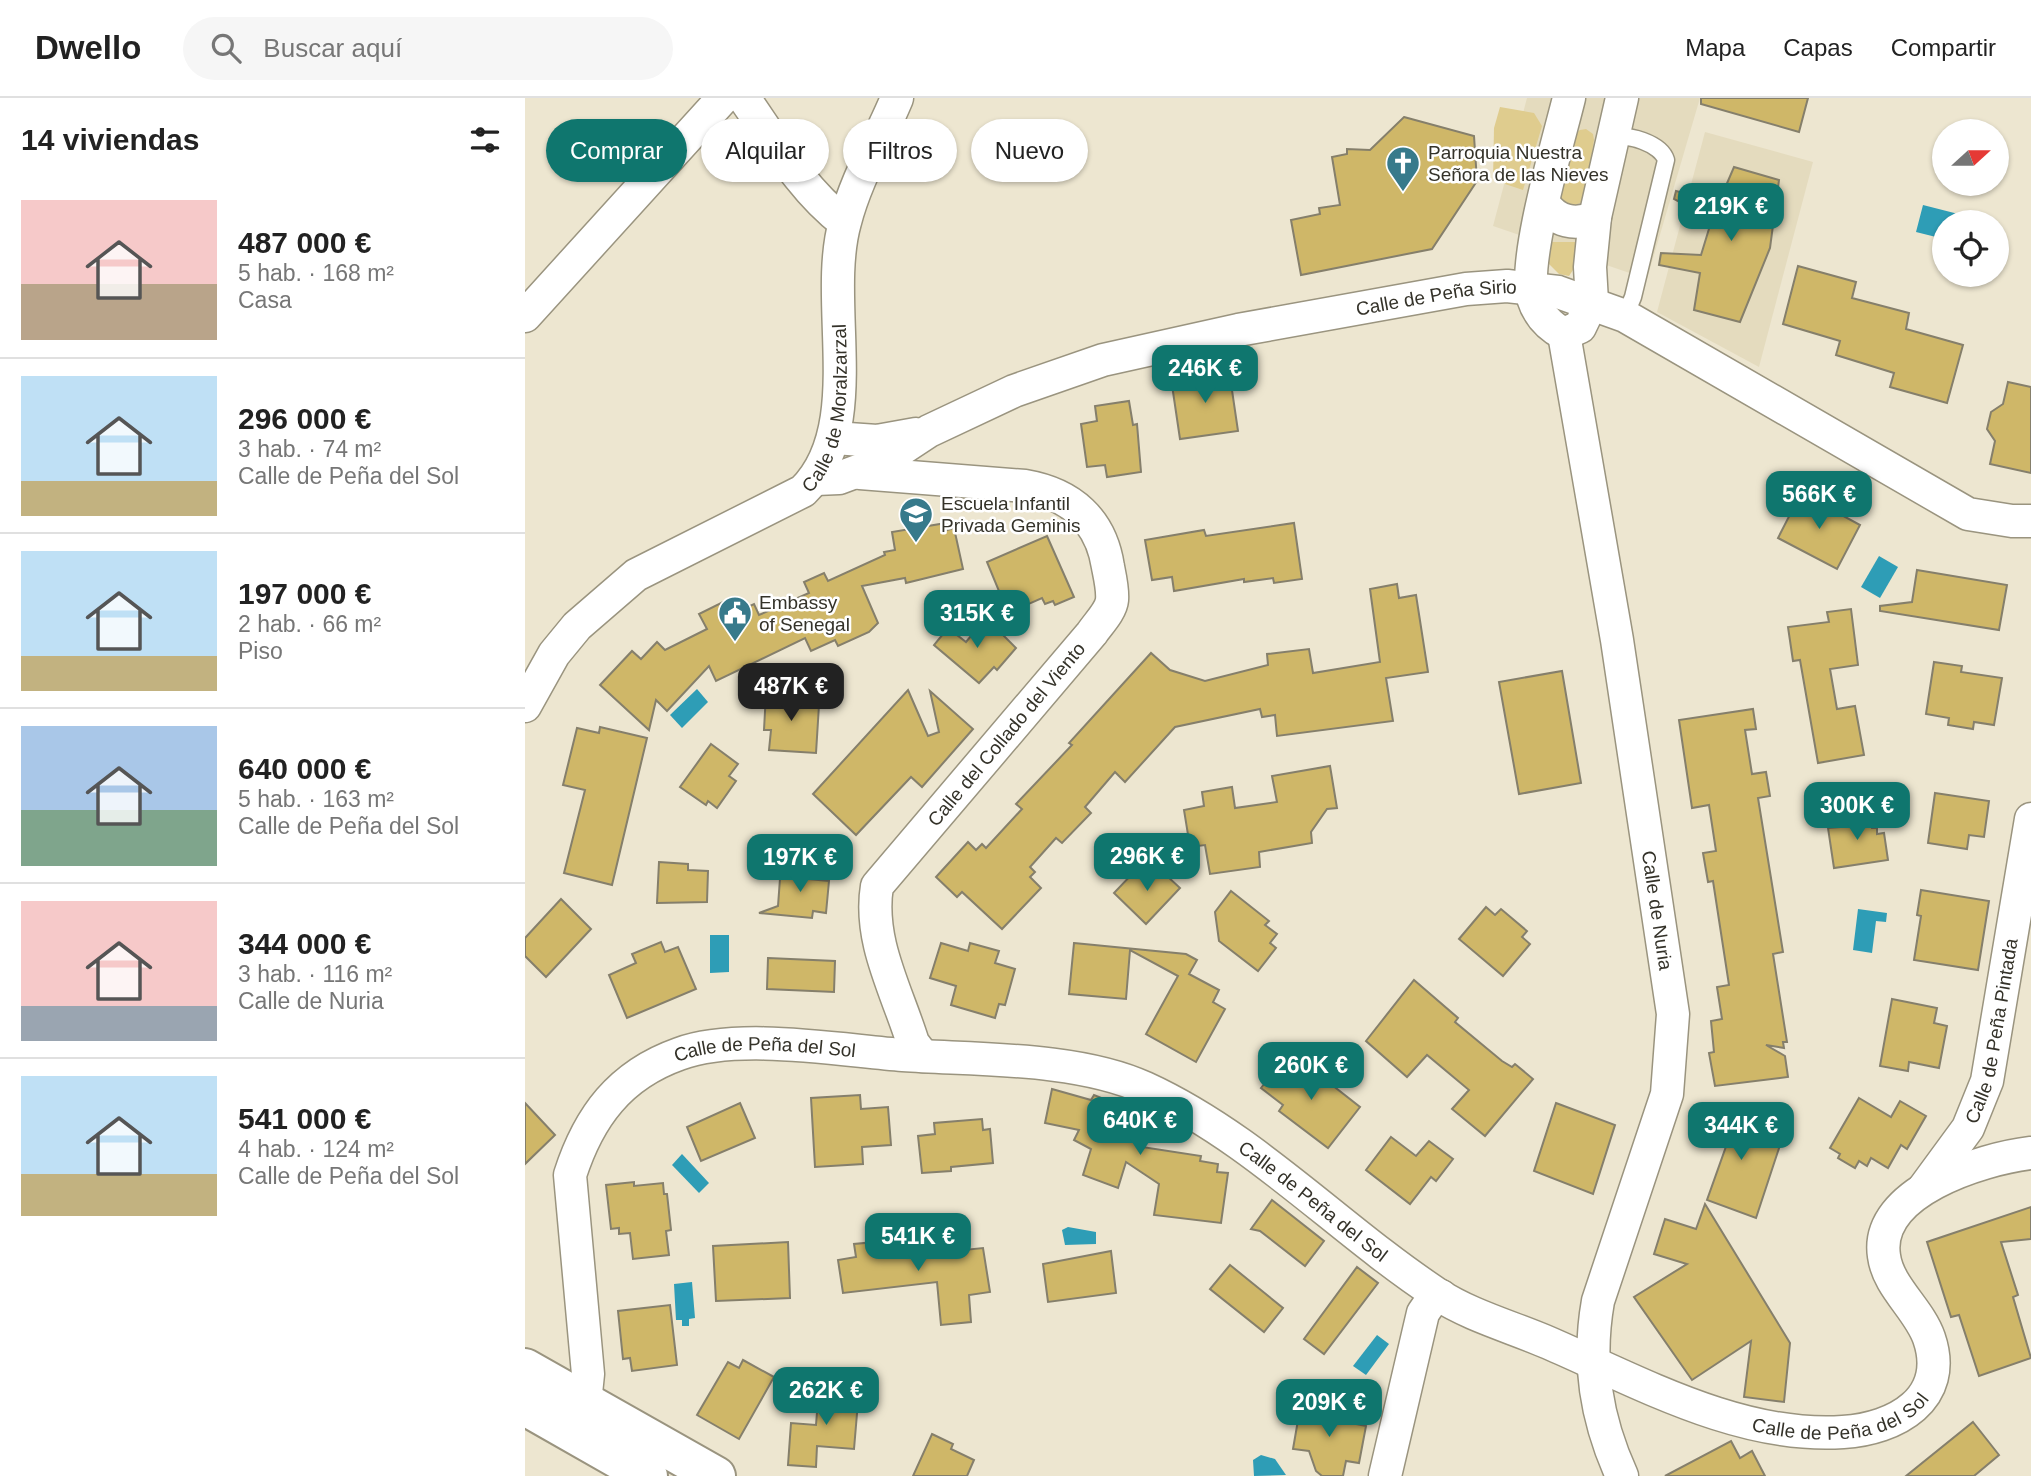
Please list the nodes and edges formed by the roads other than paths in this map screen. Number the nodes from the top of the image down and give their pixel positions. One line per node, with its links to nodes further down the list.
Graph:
1 (723, 98): 11 (street)
2 (744, 98): 8 (street)
3 (897, 98): 8 (street, Calle de Moralzarzal)
4 (1563, 101): 5 (street); 6 (street)
5 (1616, 120): 7 (street); 12 (lane)
6 (1544, 203): 7 (street); 9 (street)
7 (1595, 217): 10 (street)
8 (844, 222): 15 (street, Calle de Moralzarzal)
9 (1531, 288): 10 (street, Calle de Peña Sirio); 13 (street); 14 (street, Calle de Peña Sirio)
10 (1592, 302): 12 (street, Calle de Peña Sirio); 13 (street)
11 (525, 316)
12 (1625, 316): 18 (street, Calle de Peña Sirio)
13 (1564, 334): 25 (street, Calle de Nuria)
14 (929, 431): 15 (street); 16 (street, Calle de Peña Sirio)
15 (834, 438): 17 (street, Calle de Moralzarzal)
16 (851, 473): 17 (street, Calle de Peña Sirio); 21 (street, Calle del Collado del Viento)
17 (816, 479): 19 (street, Calle de Moralzarzal)
18 (2031, 521)
19 (525, 706)
20 (2031, 819): 23 (street, Calle de Peña Pintada)
21 (923, 1056): 24 (street, Calle de Peña del Sol); 27 (street, Calle de Peña del Sol)
22 (2031, 1153): 23 (street, Calle de Peña del Sol)
23 (1924, 1188): 25 (street, Calle de Peña del Sol)
24 (1441, 1296): 25 (street, Calle de Peña del Sol); 33 (street)
25 (1591, 1363): 34 (street, Calle de Nuria)
26 (525, 1368): 27 (main road)
27 (585, 1403): 32 (main road)
28 (525, 1406): 30 (main road)
29 (525, 1429): 30 (street)
30 (607, 1453): 31 (main road)
31 (648, 1476)
32 (716, 1476)
33 (1385, 1476)
34 (1622, 1476)

